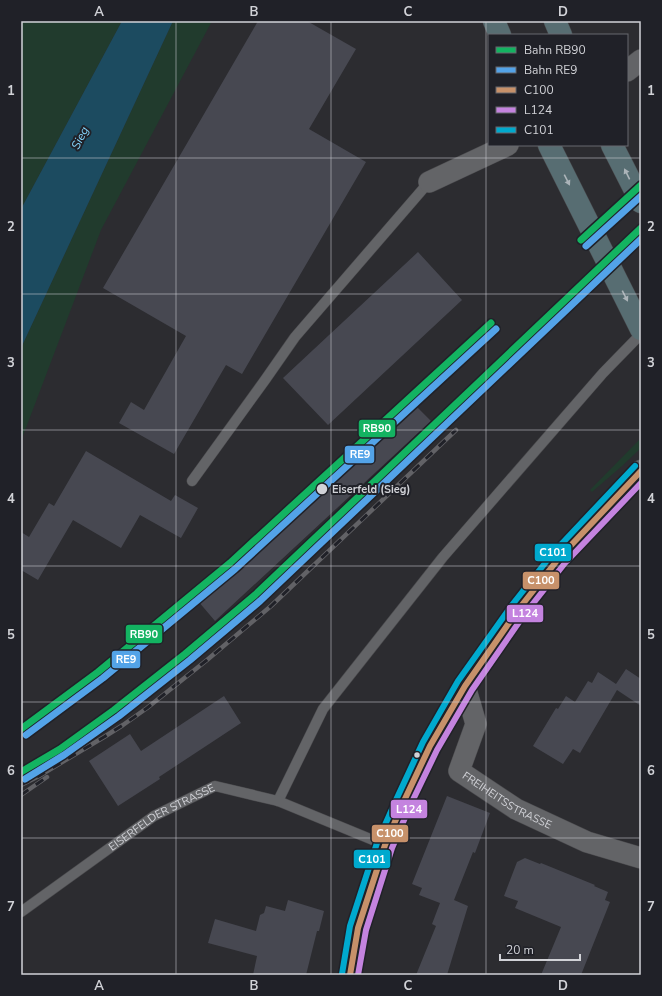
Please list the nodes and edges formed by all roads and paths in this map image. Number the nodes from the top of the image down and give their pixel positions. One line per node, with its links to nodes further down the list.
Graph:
1 (494, 21): 3 (highway)
2 (555, 21): 4 (highway)
3 (500, 34)
4 (562, 34)
5 (641, 60): 6 (street)
6 (628, 70)
7 (506, 146): 10 (street)
8 (549, 146): 12 (highway, one-way to 12)
9 (613, 146): 11 (highway, one-way to 9)
10 (429, 182): 14 (lane)
11 (641, 202)
12 (640, 336): 16 (lane)
13 (641, 472): 15 (main road)
14 (192, 481)
15 (465, 686): 17 (main road); 18 (street, FREIHEITSSTRASSE)
16 (278, 801): 17 (lane, EISERFELDER STRASSE); 19 (lane, EISERFELDER STRASSE)
17 (385, 845): 20 (main road)
18 (641, 858)
19 (21, 912)
20 (350, 975)

